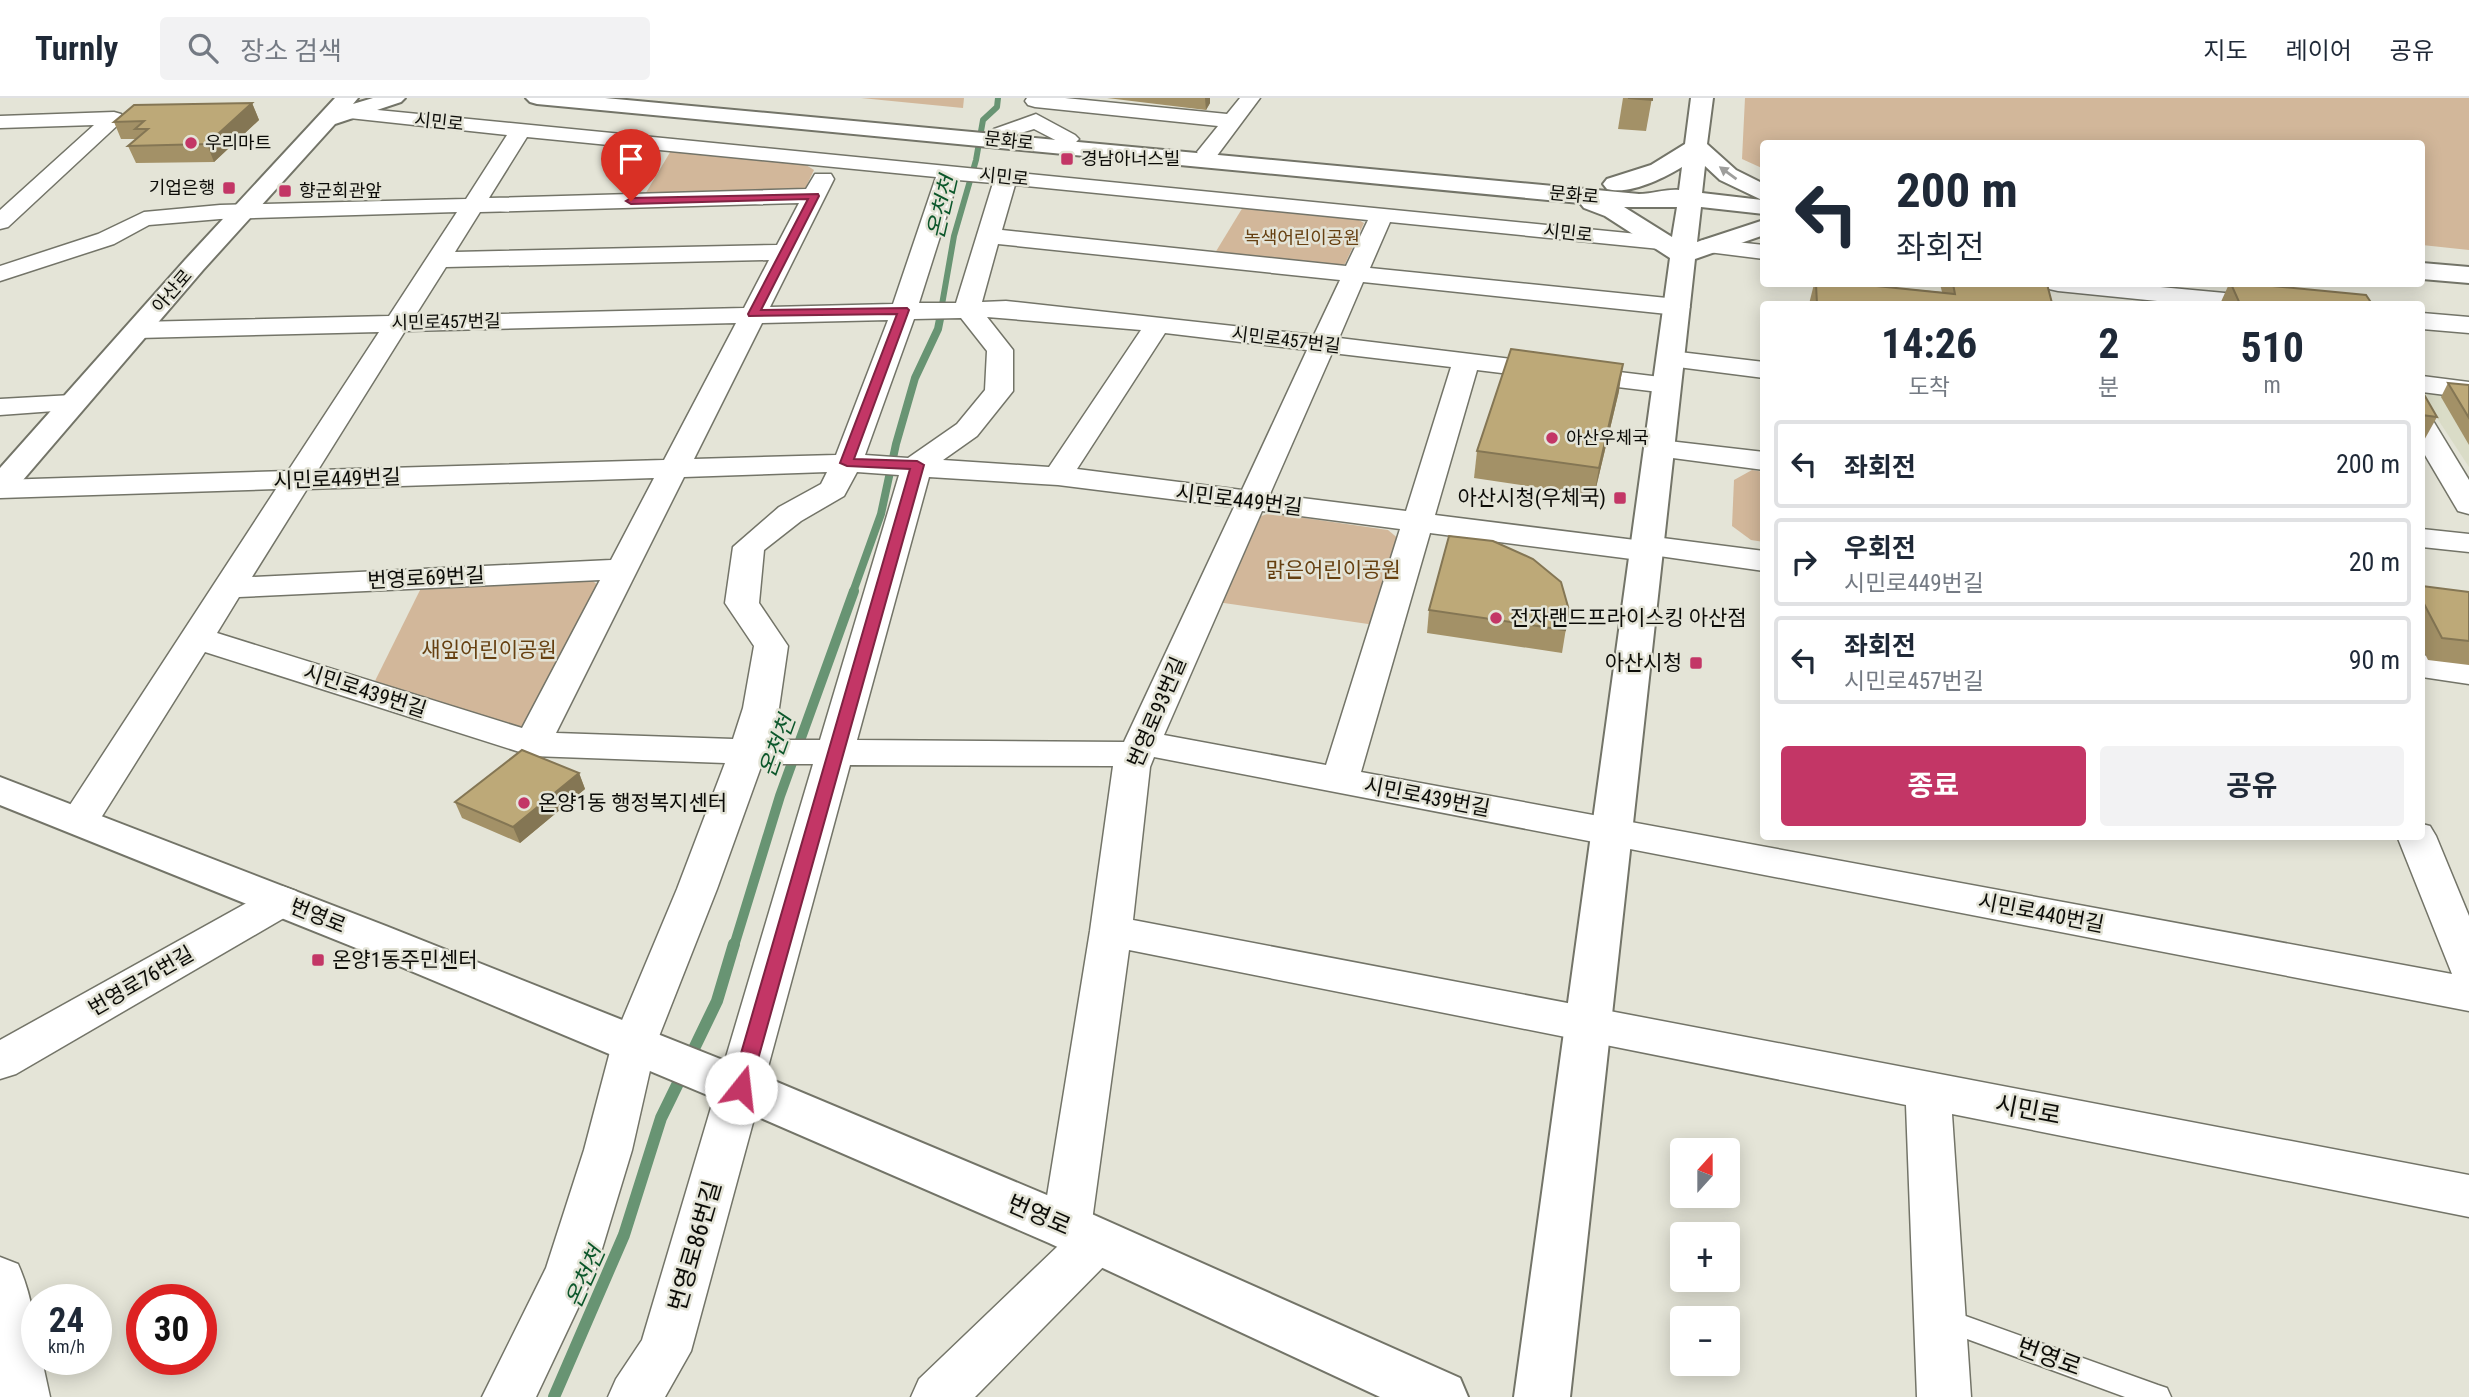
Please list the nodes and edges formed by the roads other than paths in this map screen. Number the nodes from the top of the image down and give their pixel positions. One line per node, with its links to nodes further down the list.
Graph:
1 (394, 98): 6 (main road)
2 (537, 98): 11 (main road, 문화로)
3 (644, 98): 11 (main road, 문화로)
4 (1250, 98): 7 (street)
5 (1702, 98): 12 (main road)
6 (341, 110): 10 (street, 시민로); 24 (main road, 아산로)
7 (1232, 121): 9 (street); 13 (street)
8 (0, 122): 26 (street)
9 (1023, 122): 11 (main road, 문화로); 13 (main road, 문화로); 19 (main road, 문화로)
10 (521, 130): 14 (street, 시민로); 22 (street)
11 (964, 133)
12 (1697, 146): 17 (main road); 18 (main road, one-way to 12); 21 (main road)
13 (1208, 152): 17 (main road, 문화로)
14 (832, 160): 15 (street, 시민로); 20 (street)
15 (949, 172): 16 (street, 시민로); 41 (street)
16 (1006, 178): 25 (street, 시민로); 28 (street)
17 (1596, 187): 21 (main road, 문화로)
18 (1760, 191)
19 (1571, 195): 21 (main road, 문화로); 29 (main road)
20 (814, 196): 22 (street); 30 (street)
21 (1690, 200): 23 (main road, 문화로); 29 (main road)
22 (473, 205): 24 (street); 32 (street)
23 (1760, 207)
24 (243, 210): 35 (street); 47 (main road, 아산로)
25 (1382, 214): 29 (street, 시민로); 34 (street, 번영로93번길)
26 (0, 222)
27 (1760, 228): 29 (main road)
28 (987, 236): 34 (street); 40 (street)
29 (1684, 248): 31 (street, 시민로); 39 (main road)
30 (785, 252): 32 (street); 42 (street)
31 (1760, 252)
32 (438, 260): 44 (street)
33 (2425, 271): 36 (main road)
34 (1356, 272): 39 (street); 48 (street, 번영로93번길)
35 (0, 274)
36 (2469, 275)
37 (2082, 287): 38 (street)
38 (2199, 301)
39 (1677, 307): 51 (main road)
40 (967, 309): 41 (street, 시민로457번길); 45 (street, 시민로457번길); 60 (street)
41 (904, 310): 42 (street, 시민로457번길); 59 (street)
42 (753, 314): 44 (street, 시민로457번길); 61 (street)
43 (2425, 321): 46 (street)
44 (398, 323): 47 (street, 시민로457번길); 63 (street)
45 (1158, 324): 48 (street, 시민로457번길); 62 (street)
46 (2469, 325)
47 (138, 330): 54 (main road, 아산로)
48 (1322, 345): 49 (street, 시민로457번길); 65 (street, 번영로93번길)
49 (1466, 362): 51 (street, 시민로457번길); 67 (street)
50 (1760, 370): 51 (street, 시민로457번길)
51 (1669, 372): 57 (main road)
52 (2425, 384): 53 (street)
53 (2469, 390)
54 (72, 403): 55 (street); 64 (main road, 아산로)
55 (0, 407)
56 (2425, 430): 66 (street)
57 (1660, 449): 58 (street); 70 (main road)
58 (1760, 461)
59 (847, 463): 60 (street, 시민로449번길); 61 (street, 시민로449번길); 79 (street)
60 (917, 465): 62 (street, 시민로449번길); 80 (street, 번영로86번길)
61 (674, 468): 63 (street, 시민로449번길); 72 (street)
62 (1058, 476): 65 (street, 시민로449번길)
63 (297, 480): 64 (street, 시민로449번길); 73 (street)
64 (0, 488)
65 (1252, 501): 67 (street, 시민로449번길); 78 (street, 번영로93번길)
66 (2469, 505)
67 (1419, 523): 70 (street, 시민로449번길); 81 (street, 시민로439번길)
68 (2425, 538): 69 (street)
69 (2469, 544)
70 (1647, 548): 71 (street, 시민로449번길); 84 (main road)
71 (1760, 561)
72 (622, 569): 73 (street, 번영로69번길); 77 (street)
73 (229, 588): 74 (street)
74 (197, 638): 77 (street, 시민로439번길); 83 (street)
75 (2425, 666): 76 (street)
76 (2469, 673)
77 (532, 744): 79 (street, 시민로439번길)
78 (1140, 748): 80 (street, 시민로439번길); 81 (street, 시민로439번길); 87 (street, 번영로93번길)
79 (748, 752): 80 (street, 시민로439번길); 91 (street)
80 (835, 752): 93 (street, 번영로86번길)
81 (1340, 781): 84 (street, 시민로439번길)
82 (0, 790): 83 (main road, 번영로)
83 (80, 820): 86 (main road, 번영로)
84 (1612, 832): 89 (street, 시민로440번길); 90 (main road)
85 (2418, 840): 88 (street)
86 (282, 901): 91 (main road, 번영로); 92 (street, 번영로76번길)
87 (1111, 932): 90 (street, 시민로); 96 (street, 번영로93번길)
88 (2469, 966)
89 (2469, 994)
90 (1588, 1026): 94 (street, 시민로); 104 (main road)
91 (634, 1044): 93 (main road, 번영로); 100 (street)
92 (0, 1061)
93 (741, 1088): 96 (main road, 번영로); 101 (street, 번영로86번길)
94 (1928, 1091): 95 (street, 시민로); 98 (street)
95 (2469, 1196)
96 (1082, 1234): 102 (street); 103 (main road, 번영로)
97 (0, 1280): 99 (street)
98 (1940, 1318): 105 (street); 106 (lane, 번영로)
99 (23, 1397)
100 (509, 1397)
101 (635, 1397)
102 (938, 1397)
103 (1440, 1397)
104 (1542, 1397)
105 (1944, 1397)
106 (2158, 1397)

